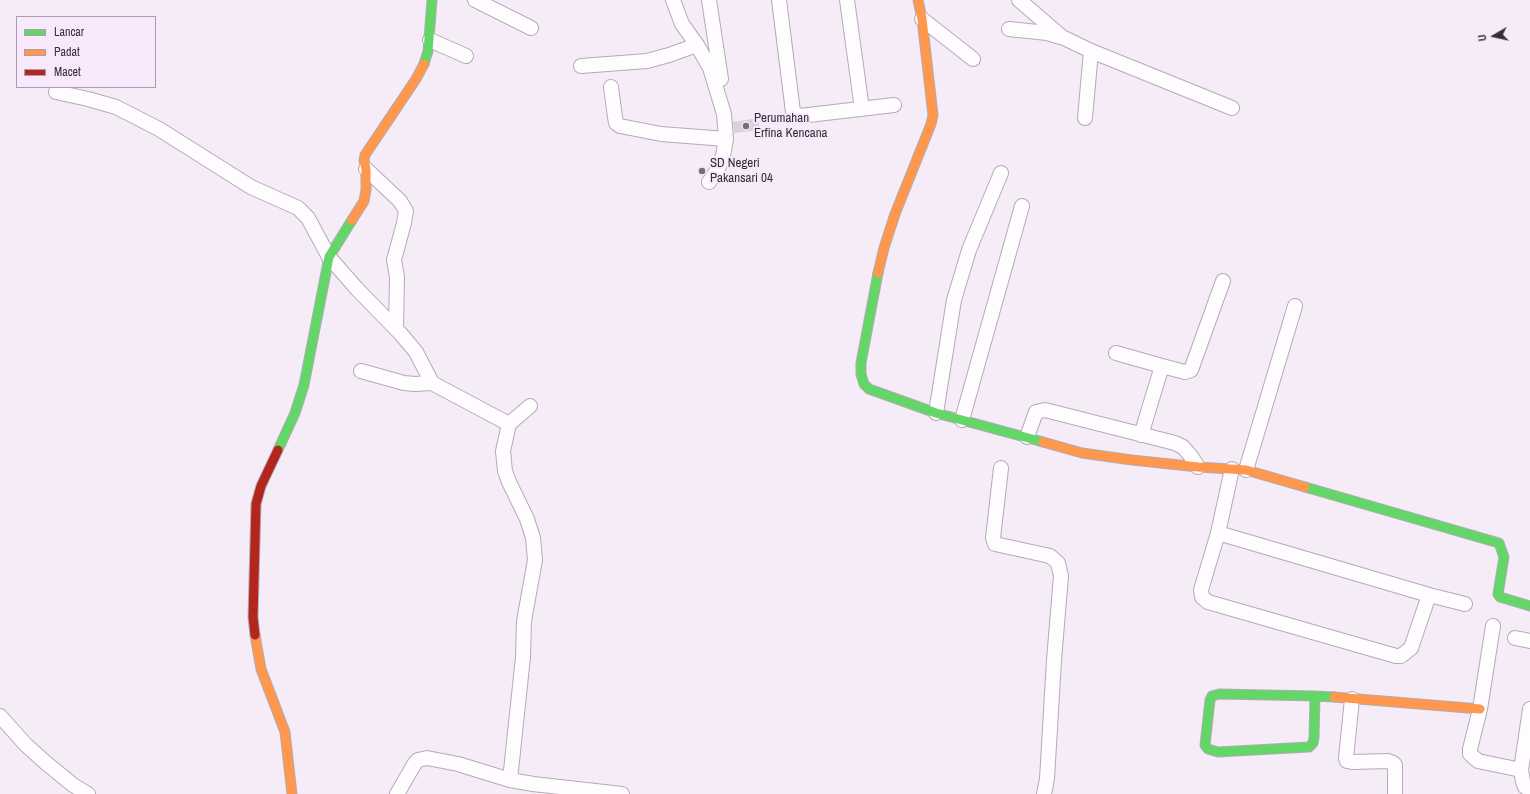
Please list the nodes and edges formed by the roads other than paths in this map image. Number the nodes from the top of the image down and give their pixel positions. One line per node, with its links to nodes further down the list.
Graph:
1 (432, 0): 13 (street)
2 (476, 0): 10 (street)
3 (673, 0): 14 (street)
4 (709, 0): 25 (street)
5 (779, 0): 23 (street)
6 (848, 0): 23 (street)
7 (918, 0): 9 (street)
8 (1019, 0): 12 (street)
9 (922, 19): 17 (street); 39 (street)
10 (531, 28)
11 (1009, 29): 12 (street)
12 (1062, 37): 15 (street)
13 (430, 40): 16 (street); 26 (street)
14 (697, 44): 18 (street); 25 (street)
15 (1091, 51): 22 (street); 24 (street)
16 (466, 56)
17 (972, 59)
18 (581, 66)
19 (611, 87): 25 (street)
20 (56, 92): 30 (street)
21 (894, 105): 23 (street)
22 (1232, 108)
23 (862, 109)
24 (1085, 118)
25 (729, 138): 28 (street)
26 (366, 169): 30 (street); 33 (street)
27 (1001, 173): 39 (street)
28 (710, 182)
29 (1022, 206): 40 (street)
30 (329, 257): 33 (street); 63 (street)
31 (1223, 281): 35 (street)
32 (1295, 306): 46 (street)
33 (396, 329): 37 (street)
34 (1116, 353): 35 (street)
35 (1162, 366): 42 (street)
36 (361, 371): 37 (street)
37 (432, 383): 41 (street)
38 (530, 406): 41 (street)
39 (936, 413): 40 (street)
40 (962, 420): 43 (street)
41 (509, 424): 60 (street)
42 (1141, 435): 43 (street); 44 (street)
43 (1027, 438): 44 (street)
44 (1198, 467): 46 (street)
45 (1001, 468): 66 (street)
46 (1239, 469): 47 (street); 50 (street)
47 (1218, 533): 48 (street); 48 (street)
48 (1429, 595): 49 (street)
49 (1464, 604)
50 (1530, 606)
51 (1494, 626): 56 (street)
52 (1515, 638): 53 (street)
53 (1530, 641)
54 (1314, 696): 54 (street); 55 (street)
55 (1352, 699): 56 (street); 67 (street)
56 (1480, 709): 59 (street)
57 (1530, 709): 59 (street)
58 (0, 716): 62 (street)
59 (1521, 770): 61 (street)
60 (510, 780): 64 (street); 65 (street)
61 (1530, 789)
62 (88, 794)
63 (292, 794)
64 (397, 794)
65 (622, 794)
66 (1044, 794)
67 (1395, 794)

